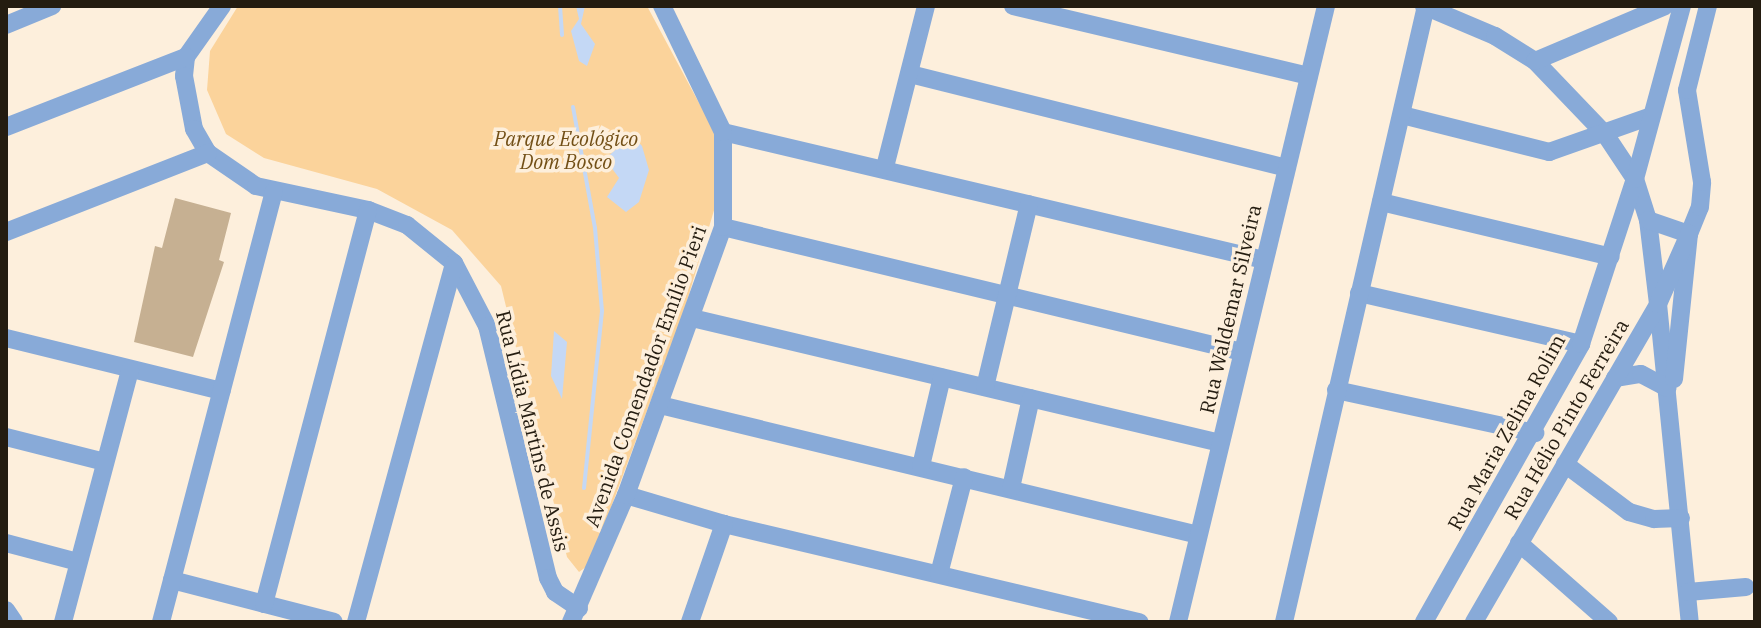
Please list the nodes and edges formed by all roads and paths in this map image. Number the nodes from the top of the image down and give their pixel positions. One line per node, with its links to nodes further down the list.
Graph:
1 (52, 6): 12 (street)
2 (222, 6): 13 (street)
3 (662, 6): 20 (street, Avenida Comendador Emílio Pieri)
4 (926, 6): 15 (street)
5 (1013, 6): 16 (street)
6 (1326, 6): 16 (street, Rua Waldemar Silveira)
7 (1425, 6): 11 (street); 17 (street)
8 (1665, 6): 14 (street)
9 (1682, 6): 18 (street, Rua Maria Zelina Rolim)
10 (1708, 6): 33 (street)
11 (1463, 13): 14 (street)
12 (6, 25)
13 (186, 57): 19 (street); 22 (street)
14 (1535, 61): 21 (street)
15 (910, 74): 23 (street); 24 (street)
16 (1308, 76): 24 (street, Rua Waldemar Silveira)
17 (1402, 115): 21 (street); 27 (street)
18 (1651, 116): 21 (street); 25 (street, Rua Maria Zelina Rolim)
19 (6, 127)
20 (723, 132): 23 (street); 31 (street, Avenida Comendador Emílio Pieri)
21 (1605, 134): 25 (street)
22 (208, 153): 26 (street, Rua Lídia Martins de Assis); 32 (street)
23 (885, 167): 28 (street)
24 (1286, 168): 35 (street, Rua Waldemar Silveira)
25 (1635, 179): 30 (street); 34 (street, Rua Maria Zelina Rolim)
26 (274, 192): 29 (street, Rua Lídia Martins de Assis); 50 (street)
27 (1381, 202): 34 (street); 37 (street)
28 (1029, 204): 35 (street); 38 (street)
29 (368, 210): 36 (street, Rua Lídia Martins de Assis); 73 (street)
30 (1648, 220): 33 (street); 34 (street, Rua Maria Zelina Rolim); 39 (street)
31 (723, 227): 38 (street); 40 (street, Avenida Comendador Emílio Pieri)
32 (6, 232)
33 (1689, 234): 39 (street, Rua Hélio Pinto Ferreira); 53 (street)
34 (1611, 257): 42 (street, Rua Maria Zelina Rolim)
35 (1264, 260): 43 (street, Rua Waldemar Silveira)
36 (454, 263): 75 (street, Rua Lídia Martins de Assis); 82 (street)
37 (1359, 293): 42 (street); 49 (street)
38 (1008, 295): 43 (street); 47 (street)
39 (1658, 304): 46 (street, Rua Hélio Pinto Ferreira); 48 (street)
40 (692, 318): 45 (street); 52 (street, Avenida Comendador Emílio Pieri)
41 (6, 338): 44 (street)
42 (1581, 344): 54 (street, Rua Maria Zelina Rolim)
43 (1242, 352): 56 (street, Rua Waldemar Silveira)
44 (130, 370): 50 (street); 57 (street)
45 (942, 377): 47 (street); 59 (street)
46 (1615, 378): 48 (street); 58 (street, Rua Hélio Pinto Ferreira)
47 (985, 387): 51 (street)
48 (1667, 388): 53 (street)
49 (1336, 390): 54 (street); 85 (street)
50 (222, 391): 70 (street)
51 (1031, 398): 56 (street); 61 (street)
52 (660, 405): 59 (street); 62 (street, Avenida Comendador Emílio Pieri)
53 (1671, 409): 63 (street)
54 (1535, 433): 86 (street, Rua Maria Zelina Rolim)
55 (6, 437): 57 (street)
56 (1220, 443): 65 (street, Rua Waldemar Silveira)
57 (105, 462): 68 (street)
58 (1565, 464): 63 (street); 67 (street, Rua Hélio Pinto Ferreira)
59 (921, 466): 60 (street)
60 (964, 477): 61 (street); 69 (street)
61 (1011, 488): 65 (street)
62 (626, 495): 64 (street); 75 (street, Avenida Comendador Emílio Pieri)
63 (1681, 518): 72 (street)
64 (724, 524): 69 (street); 77 (street)
65 (1198, 535): 84 (street, Rua Waldemar Silveira)
66 (6, 543): 68 (street)
67 (1519, 543): 87 (street, Rua Hélio Pinto Ferreira); 88 (street)
68 (78, 562): 79 (street)
69 (939, 574): 76 (street)
70 (172, 580): 73 (street); 80 (street)
71 (1746, 587): 72 (street)
72 (1688, 592): 89 (street)
73 (264, 604): 81 (street)
74 (6, 610): 78 (street)
75 (575, 615)
76 (1078, 615): 83 (street)
77 (694, 621)
78 (14, 622)
79 (63, 622)
80 (161, 622)
81 (334, 622)
82 (356, 622)
83 (1140, 622)
84 (1178, 622)
85 (1284, 622)
86 (1424, 622)
87 (1474, 622)
88 (1609, 622)
89 (1690, 622)

